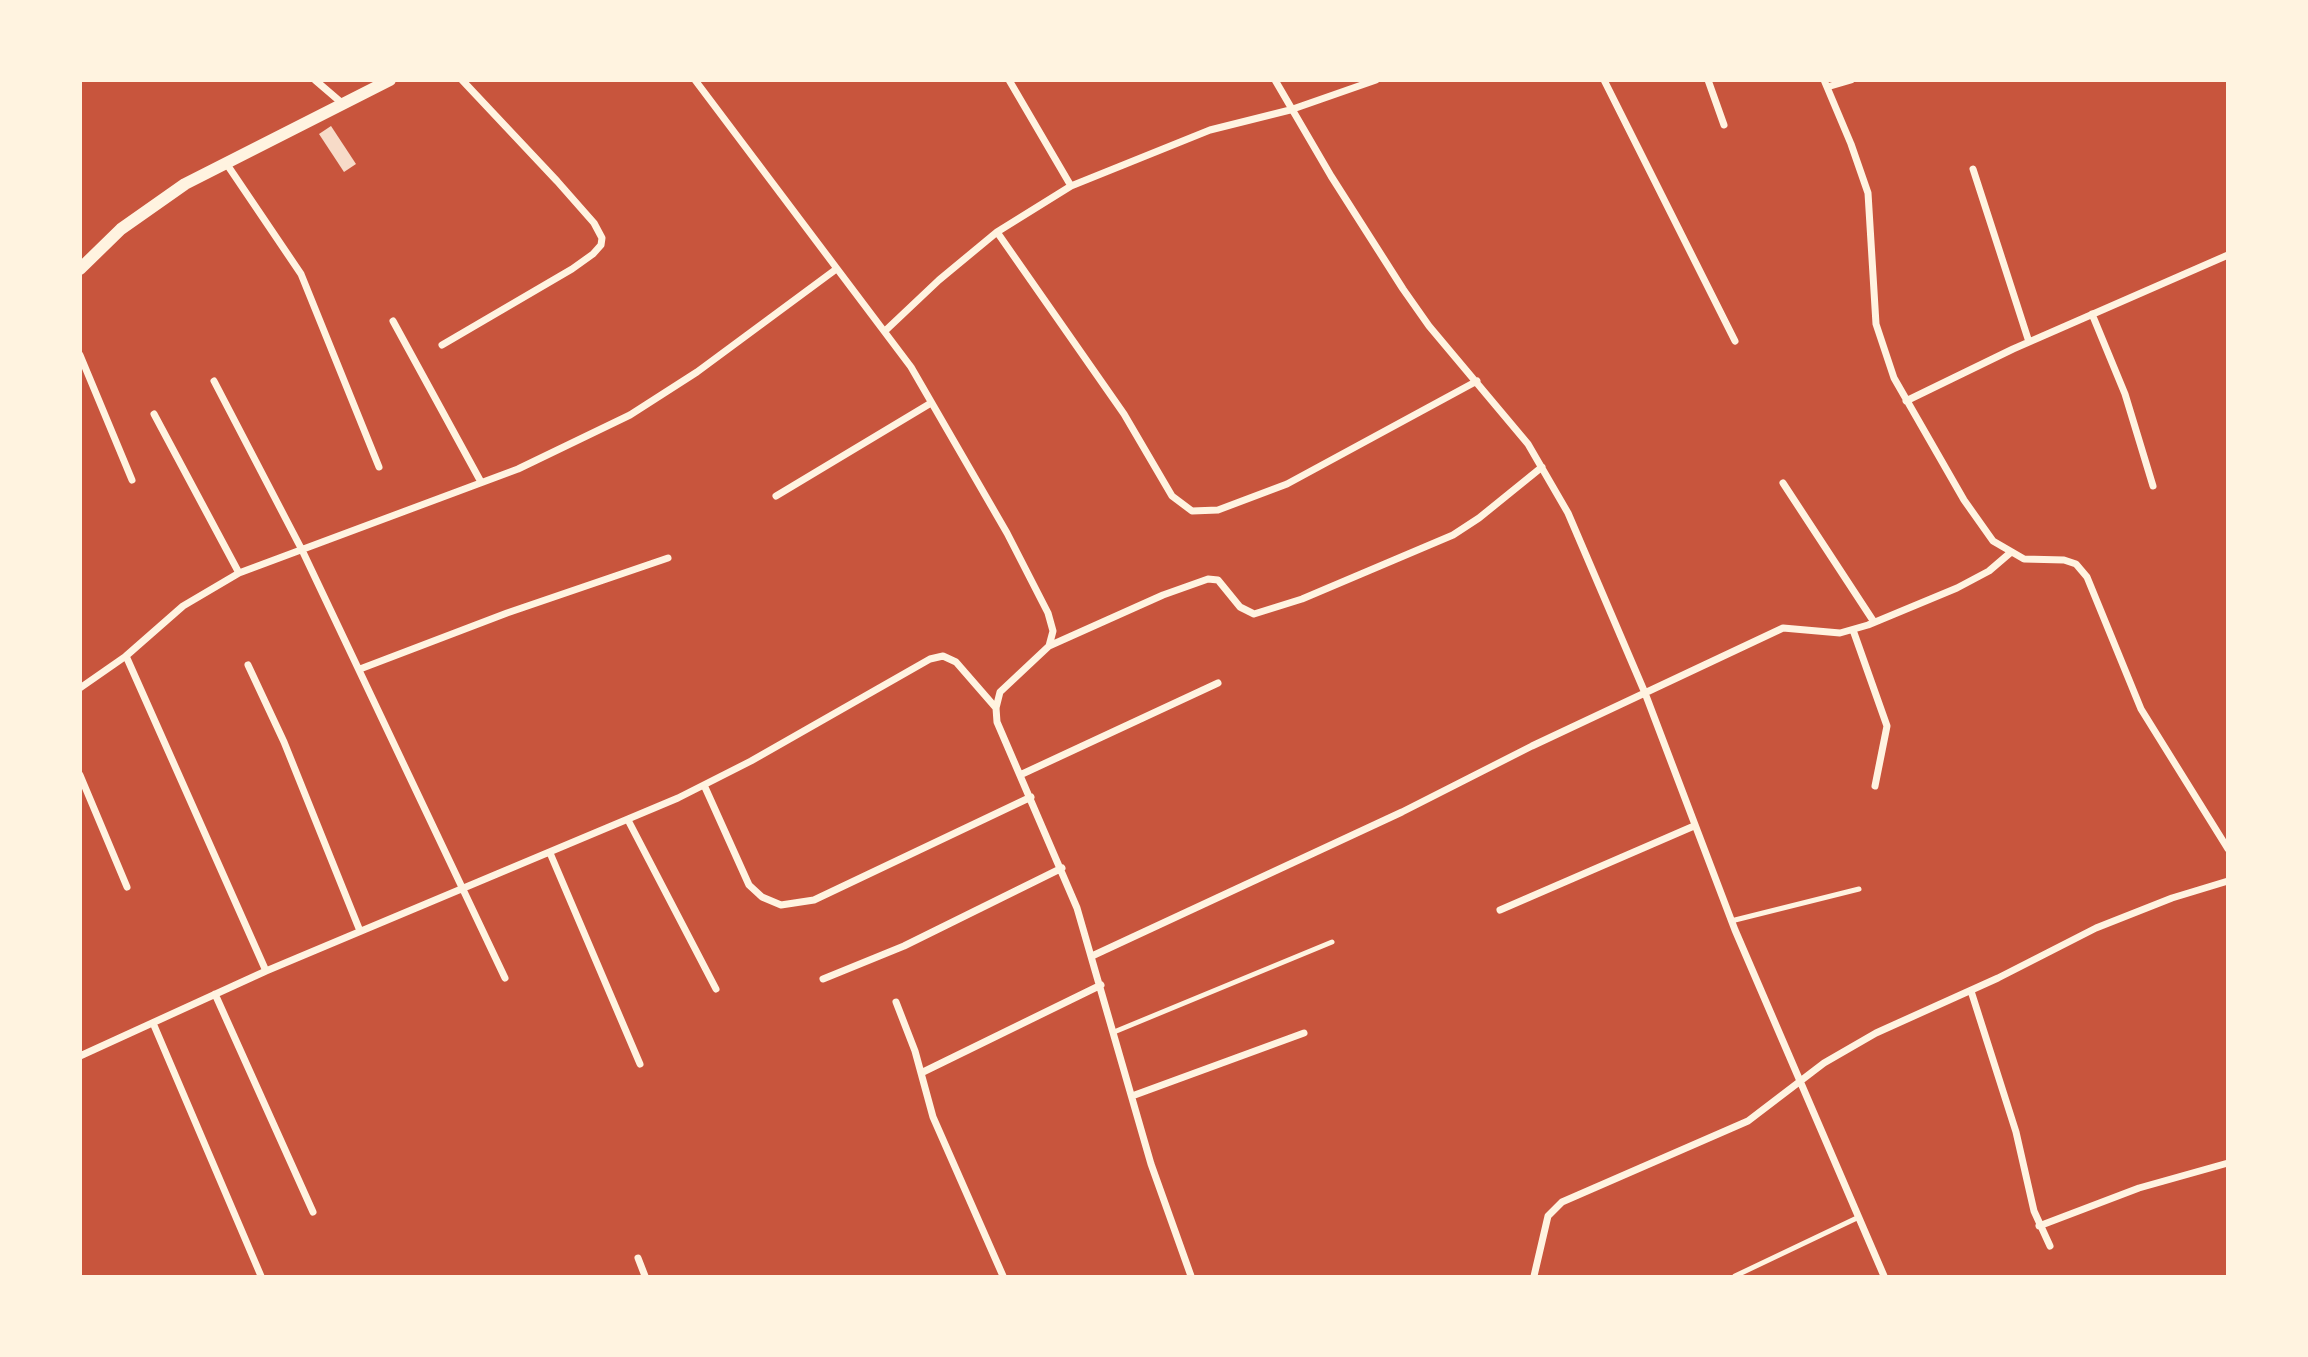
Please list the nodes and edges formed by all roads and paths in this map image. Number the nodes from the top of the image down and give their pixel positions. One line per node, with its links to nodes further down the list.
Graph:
1 (315, 80): 12 (street)
2 (390, 80): 12 (street)
3 (462, 80): 27 (street)
4 (695, 80): 21 (street)
5 (1009, 80): 17 (street)
6 (1275, 80): 13 (street)
7 (1376, 80): 13 (street)
8 (1604, 80): 25 (street)
9 (1708, 80): 14 (street)
10 (1851, 80): 11 (street)
11 (1826, 84): 31 (street)
12 (343, 104): 15 (street)
13 (1290, 110): 17 (street); 29 (street)
14 (1724, 125)
15 (225, 163): 20 (street); 34 (street)
16 (1973, 169): 26 (street)
17 (1071, 186): 18 (street)
18 (997, 232): 24 (street); 29 (street)
19 (2228, 255): 22 (street)
20 (80, 269)
21 (835, 270): 24 (street); 37 (street)
22 (2092, 314): 26 (street); 39 (street)
23 (393, 321): 37 (street)
24 (885, 331): 32 (street)
25 (1735, 341)
26 (2029, 342): 31 (street)
27 (442, 345)
28 (80, 355): 36 (street)
29 (1477, 381): 35 (street)
30 (214, 382): 41 (street)
31 (1906, 401): 42 (street)
32 (931, 404): 40 (street); 47 (street)
33 (154, 414): 44 (street)
34 (379, 467)
35 (1542, 467): 47 (street); 53 (street)
36 (132, 480)
37 (481, 482): 41 (street)
38 (1783, 482): 45 (street)
39 (2153, 485)
40 (776, 496)
41 (302, 550): 44 (street); 50 (street)
42 (2010, 553): 45 (street); 62 (street)
43 (668, 558): 50 (street)
44 (239, 573): 48 (street)
45 (1874, 622): 46 (street)
46 (1853, 630): 53 (street); 58 (street)
47 (1049, 646): 54 (street)
48 (126, 656): 52 (street); 74 (street)
49 (248, 665): 71 (street)
50 (360, 669): 67 (street)
51 (1219, 683): 56 (street)
52 (80, 688)
53 (1645, 693): 61 (street); 73 (street)
54 (996, 708): 56 (street); 57 (street)
55 (80, 775): 66 (street)
56 (1020, 775): 59 (street)
57 (704, 785): 59 (street); 60 (street)
58 (1875, 786)
59 (1031, 797): 64 (street)
60 (628, 820): 63 (street); 78 (street)
61 (1694, 826): 69 (street); 70 (street)
62 (2228, 849)
63 (550, 853): 67 (street); 86 (street)
64 (1062, 867): 73 (street); 76 (street)
65 (2228, 881): 79 (street)
66 (127, 887)
67 (465, 888): 71 (street); 75 (street)
68 (1859, 890): 70 (lane)
69 (1500, 910)
70 (1731, 920): 88 (street)
71 (360, 931): 74 (street)
72 (1332, 942): 83 (lane)
73 (1092, 956): 77 (street)
74 (266, 971): 80 (street)
75 (505, 978)
76 (823, 979)
77 (1101, 985): 83 (street); 87 (street)
78 (716, 989)
79 (1971, 990): 88 (street); 93 (street)
80 (215, 994): 82 (street); 91 (street)
81 (896, 1002): 87 (street)
82 (153, 1023): 85 (street); 96 (street)
83 (1114, 1032): 89 (street)
84 (1304, 1033): 89 (street)
85 (80, 1056)
86 (640, 1064)
87 (921, 1073): 98 (street)
88 (1801, 1081): 92 (street); 100 (street)
89 (1132, 1096): 99 (street)
90 (2228, 1163): 93 (street)
91 (313, 1212)
92 (1859, 1217): 101 (lane); 102 (street)
93 (2039, 1226): 94 (street)
94 (2050, 1246)
95 (638, 1258): 97 (street)
96 (261, 1276)
97 (645, 1276)
98 (1003, 1276)
99 (1191, 1276)
100 (1534, 1276)
101 (1735, 1276)
102 (1884, 1276)

